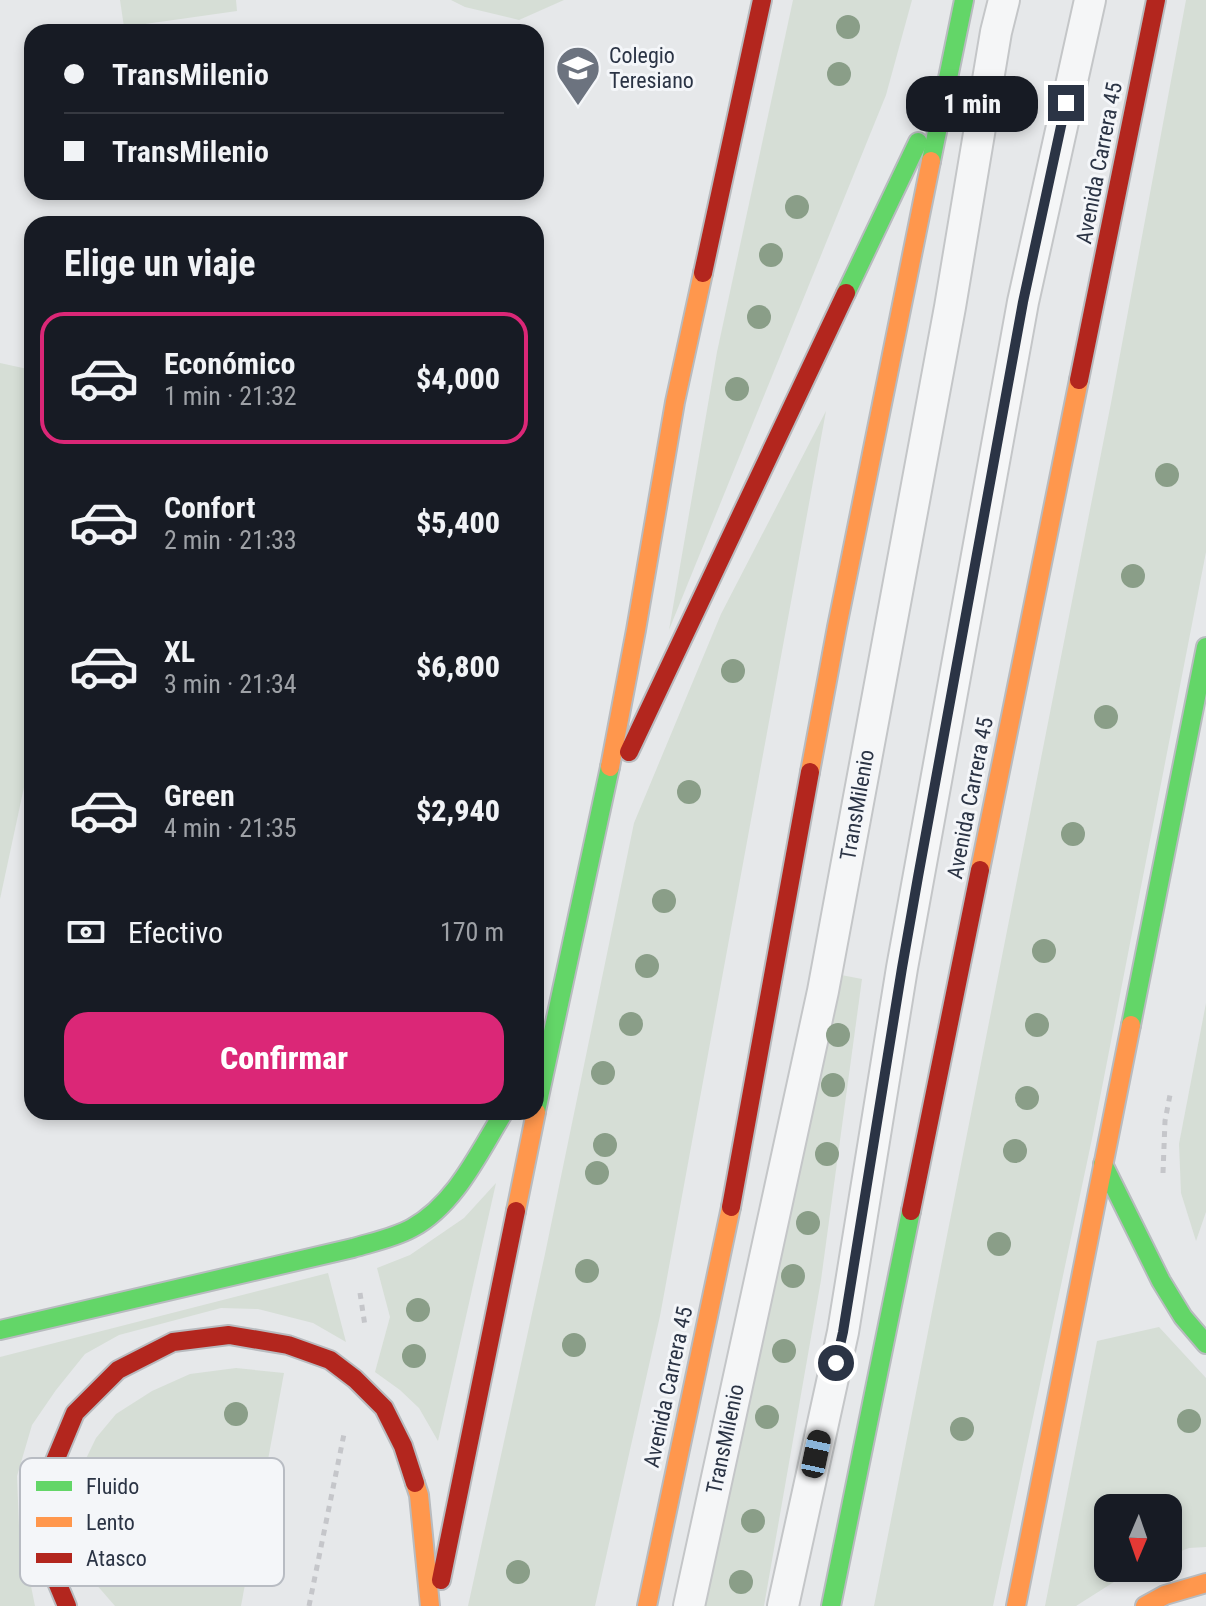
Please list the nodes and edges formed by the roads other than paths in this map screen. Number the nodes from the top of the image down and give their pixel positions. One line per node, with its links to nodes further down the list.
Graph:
1 (762, 0): 8 (highway)
2 (964, 0): 6 (highway, Avenida Carrera 45)
3 (1004, 0): 23 (lane, TransMilenio)
4 (1090, 0): 24 (lane)
5 (1156, 0): 25 (highway, Avenida Carrera 45)
6 (948, 79): 8 (highway); 22 (highway, Avenida Carrera 45)
7 (1206, 647): 14 (highway)
8 (602, 810): 9 (highway)
9 (550, 1040): 10 (highway); 11 (highway)
10 (544, 1049)
11 (544, 1071)
12 (499, 1120): 15 (highway)
13 (534, 1120): 21 (highway)
14 (1103, 1164): 16 (highway); 26 (highway)
15 (0, 1330)
16 (1206, 1344)
17 (56, 1458): 21 (highway)
18 (1206, 1583): 27 (highway)
19 (59, 1586): 20 (highway)
20 (67, 1606)
21 (433, 1606)
22 (647, 1606)
23 (689, 1606)
24 (783, 1606)
25 (831, 1606)
26 (1016, 1606)
27 (1145, 1606)

